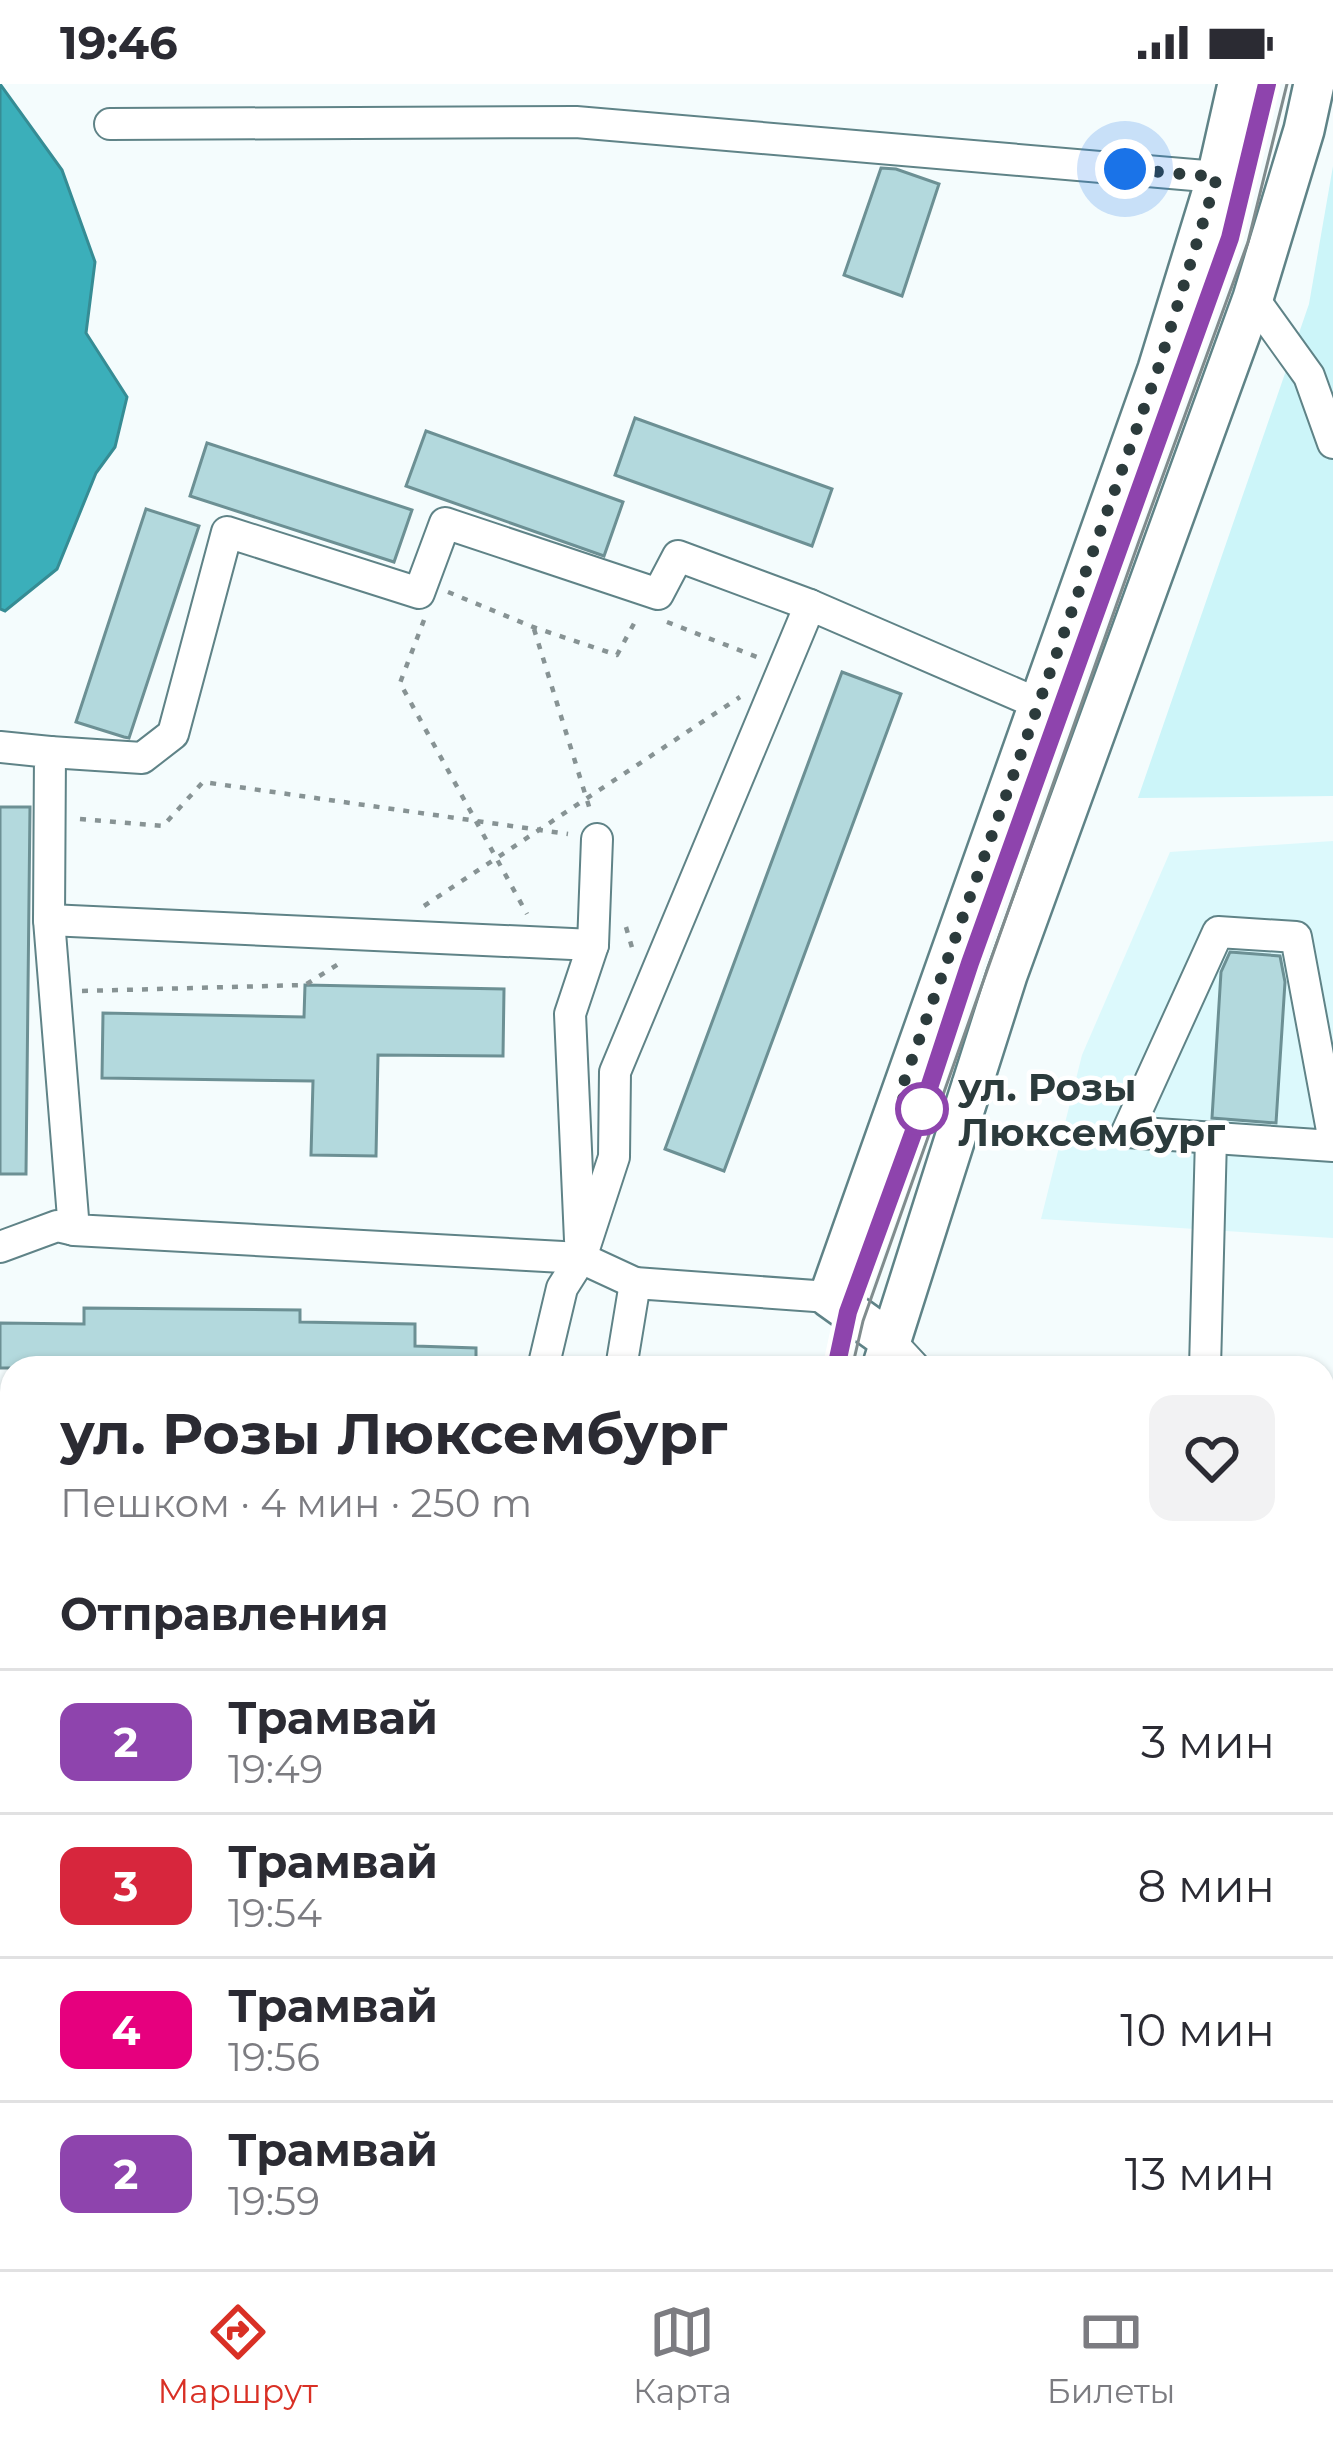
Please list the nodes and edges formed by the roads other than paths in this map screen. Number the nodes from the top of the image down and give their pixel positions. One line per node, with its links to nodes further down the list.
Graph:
1 (1238, 84): 4 (main road)
2 (1315, 84): 5 (main road)
3 (110, 124): 4 (street)
4 (1217, 177): 8 (main road)
5 (1252, 298): 6 (street); 25 (main road)
6 (1333, 443)
7 (810, 605): 8 (street); 10 (street); 19 (street)
8 (1039, 704): 21 (main road)
9 (0, 747): 10 (street)
10 (50, 752): 12 (street)
11 (597, 839): 13 (street)
12 (49, 920): 13 (street); 17 (street)
13 (592, 945): 19 (street)
14 (1333, 1136): 15 (street)
15 (1210, 1138): 16 (street); 26 (street)
16 (1333, 1146)
17 (74, 1230): 18 (street); 19 (street)
18 (0, 1247)
19 (581, 1258): 20 (street); 22 (street)
20 (635, 1283): 21 (street); 23 (street)
21 (829, 1297): 24 (main road)
22 (546, 1356)
23 (623, 1356)
24 (892, 1356)
25 (896, 1356)
26 (1205, 1356)

